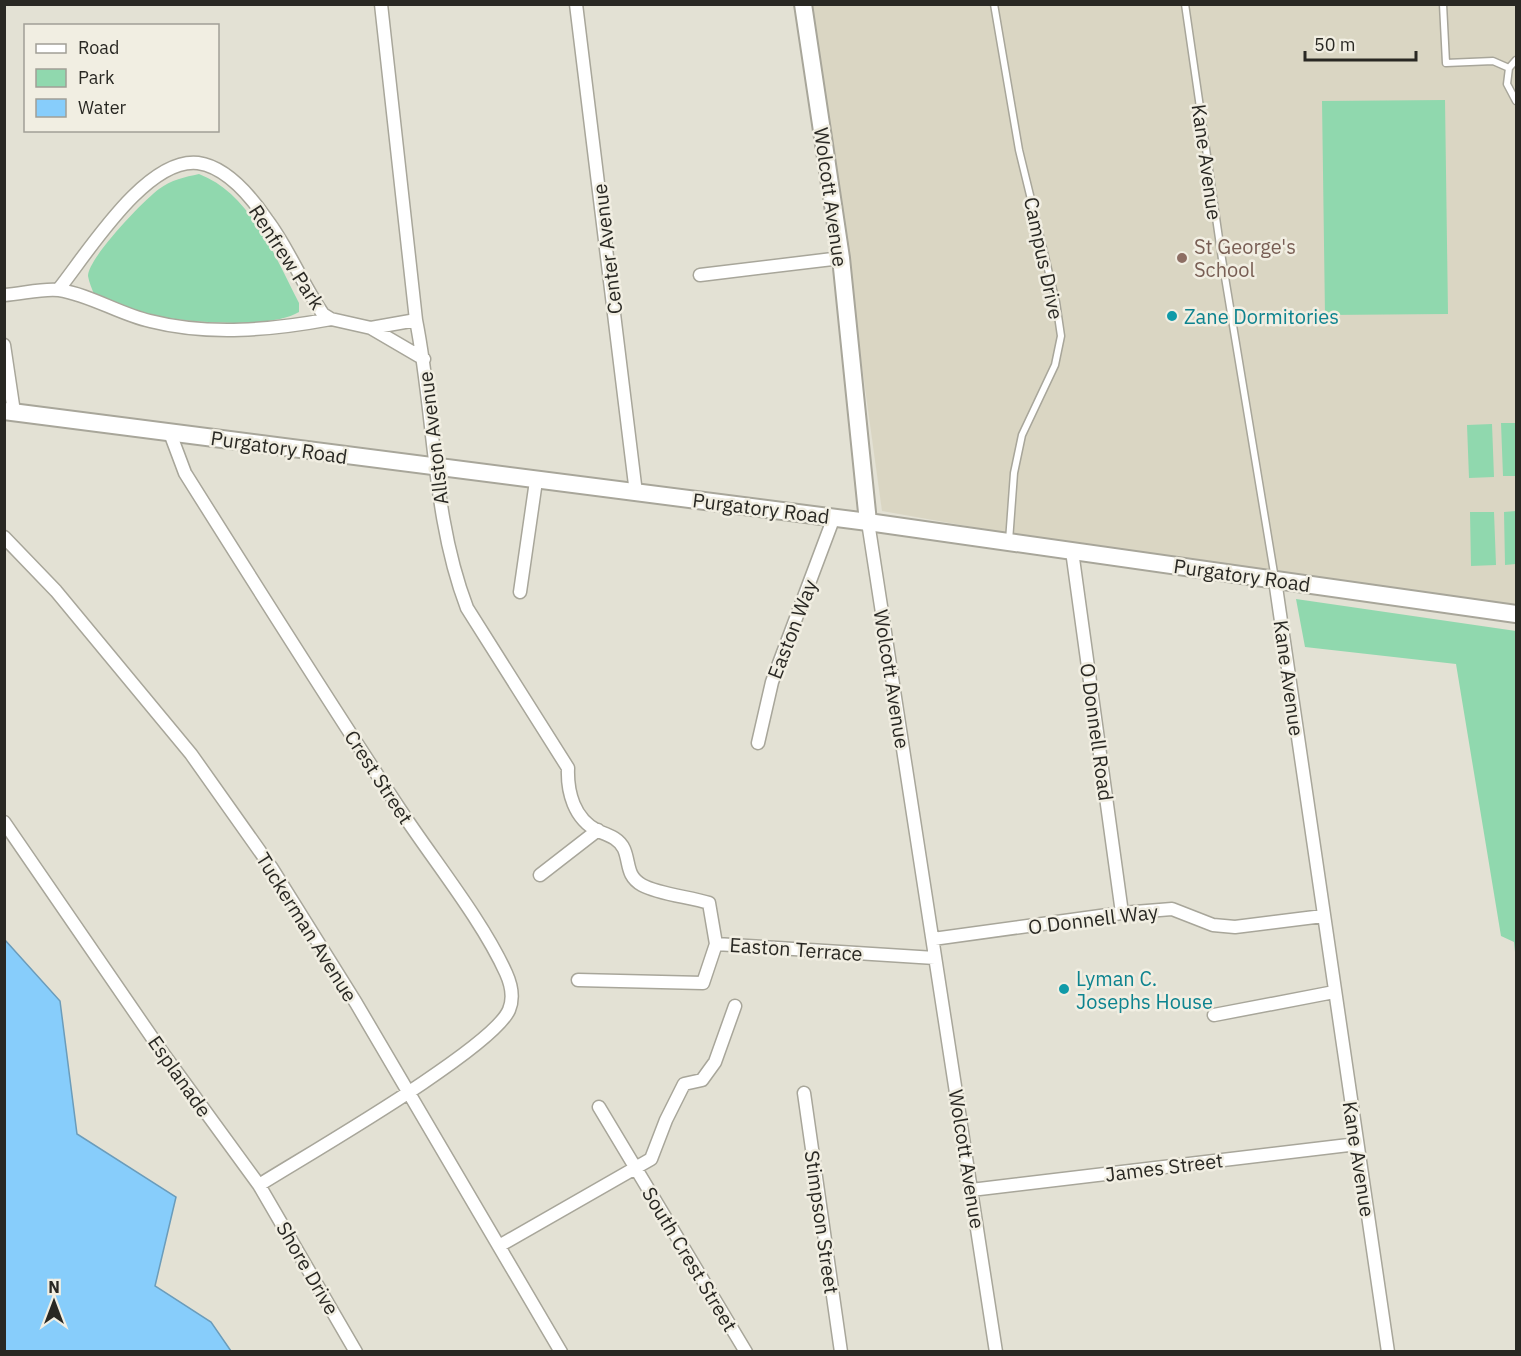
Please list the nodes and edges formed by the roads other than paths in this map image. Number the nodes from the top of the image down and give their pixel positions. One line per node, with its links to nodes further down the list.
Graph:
1 (381, 4): 15 (street, Allston Avenue)
2 (576, 4): 23 (street, Center Avenue)
3 (803, 4): 10 (street, Wolcott Avenue)
4 (994, 4): 27 (lane, Campus Drive)
5 (1185, 4): 29 (lane, Kane Avenue)
6 (1443, 4): 8 (lane)
7 (1516, 60): 8 (lane)
8 (1509, 68): 9 (lane)
9 (1516, 101)
10 (841, 258): 11 (street); 25 (street, Wolcott Avenue)
11 (700, 275)
12 (58, 290): 13 (street, Renfrew Park); 14 (street, Renfrew Park); 14 (street, Renfrew Park)
13 (4, 295)
14 (331, 319): 16 (street, Renfrew Park)
15 (417, 320): 16 (street, Renfrew Park); 18 (street, Allston Avenue)
16 (371, 328): 18 (street, Renfrew Park)
17 (5, 349): 19 (street)
18 (424, 359): 21 (street, Allston Avenue)
19 (9, 412): 20 (street, Purgatory Road)
20 (170, 433): 21 (street, Purgatory Road); 45 (street, Crest Street)
21 (438, 469): 22 (street, Purgatory Road); 34 (street, Allston Avenue)
22 (536, 481): 23 (street, Purgatory Road); 30 (street)
23 (636, 493): 24 (street, Purgatory Road)
24 (834, 518): 25 (street, Purgatory Road); 32 (street, Easton Way)
25 (868, 522): 27 (street, Purgatory Road); 38 (street, Wolcott Avenue)
26 (4, 537): 45 (street, Tuckerman Avenue)
27 (1009, 542): 28 (street, Purgatory Road)
28 (1072, 551): 29 (street, Purgatory Road); 36 (street, O Donnell Road)
29 (1275, 580): 31 (street, Purgatory Road); 37 (street, Kane Avenue)
30 (520, 592)
31 (1516, 614)
32 (758, 743)
33 (4, 822): 50 (street, Esplanade)
34 (598, 830): 35 (street); 39 (street, Allston Avenue)
35 (540, 875)
36 (1122, 913): 37 (street, O Donnell Way); 38 (street, O Donnell Way)
37 (1323, 916): 42 (street, Kane Avenue)
38 (933, 939): 40 (street, Wolcott Avenue)
39 (716, 944): 40 (street, Easton Terrace); 41 (street, Easton Terrace)
40 (935, 958): 51 (street, Wolcott Avenue)
41 (578, 980)
42 (1334, 992): 44 (street); 48 (street, Kane Avenue)
43 (735, 1006): 49 (street)
44 (1214, 1015)
45 (407, 1092): 50 (street); 52 (street, Tuckerman Avenue)
46 (804, 1094): 56 (street, Stimpson Street)
47 (599, 1107): 49 (street, South Crest Street)
48 (1357, 1144): 51 (street, James Street); 58 (street, Kane Avenue)
49 (635, 1166): 52 (street, South Crest Street); 55 (street, South Crest Street)
50 (259, 1185): 53 (street, Shore Drive)
51 (972, 1190): 57 (street, Wolcott Avenue)
52 (499, 1246): 54 (street, Tuckerman Avenue)
53 (357, 1352)
54 (561, 1352)
55 (746, 1352)
56 (841, 1352)
57 (996, 1352)
58 (1388, 1352)

